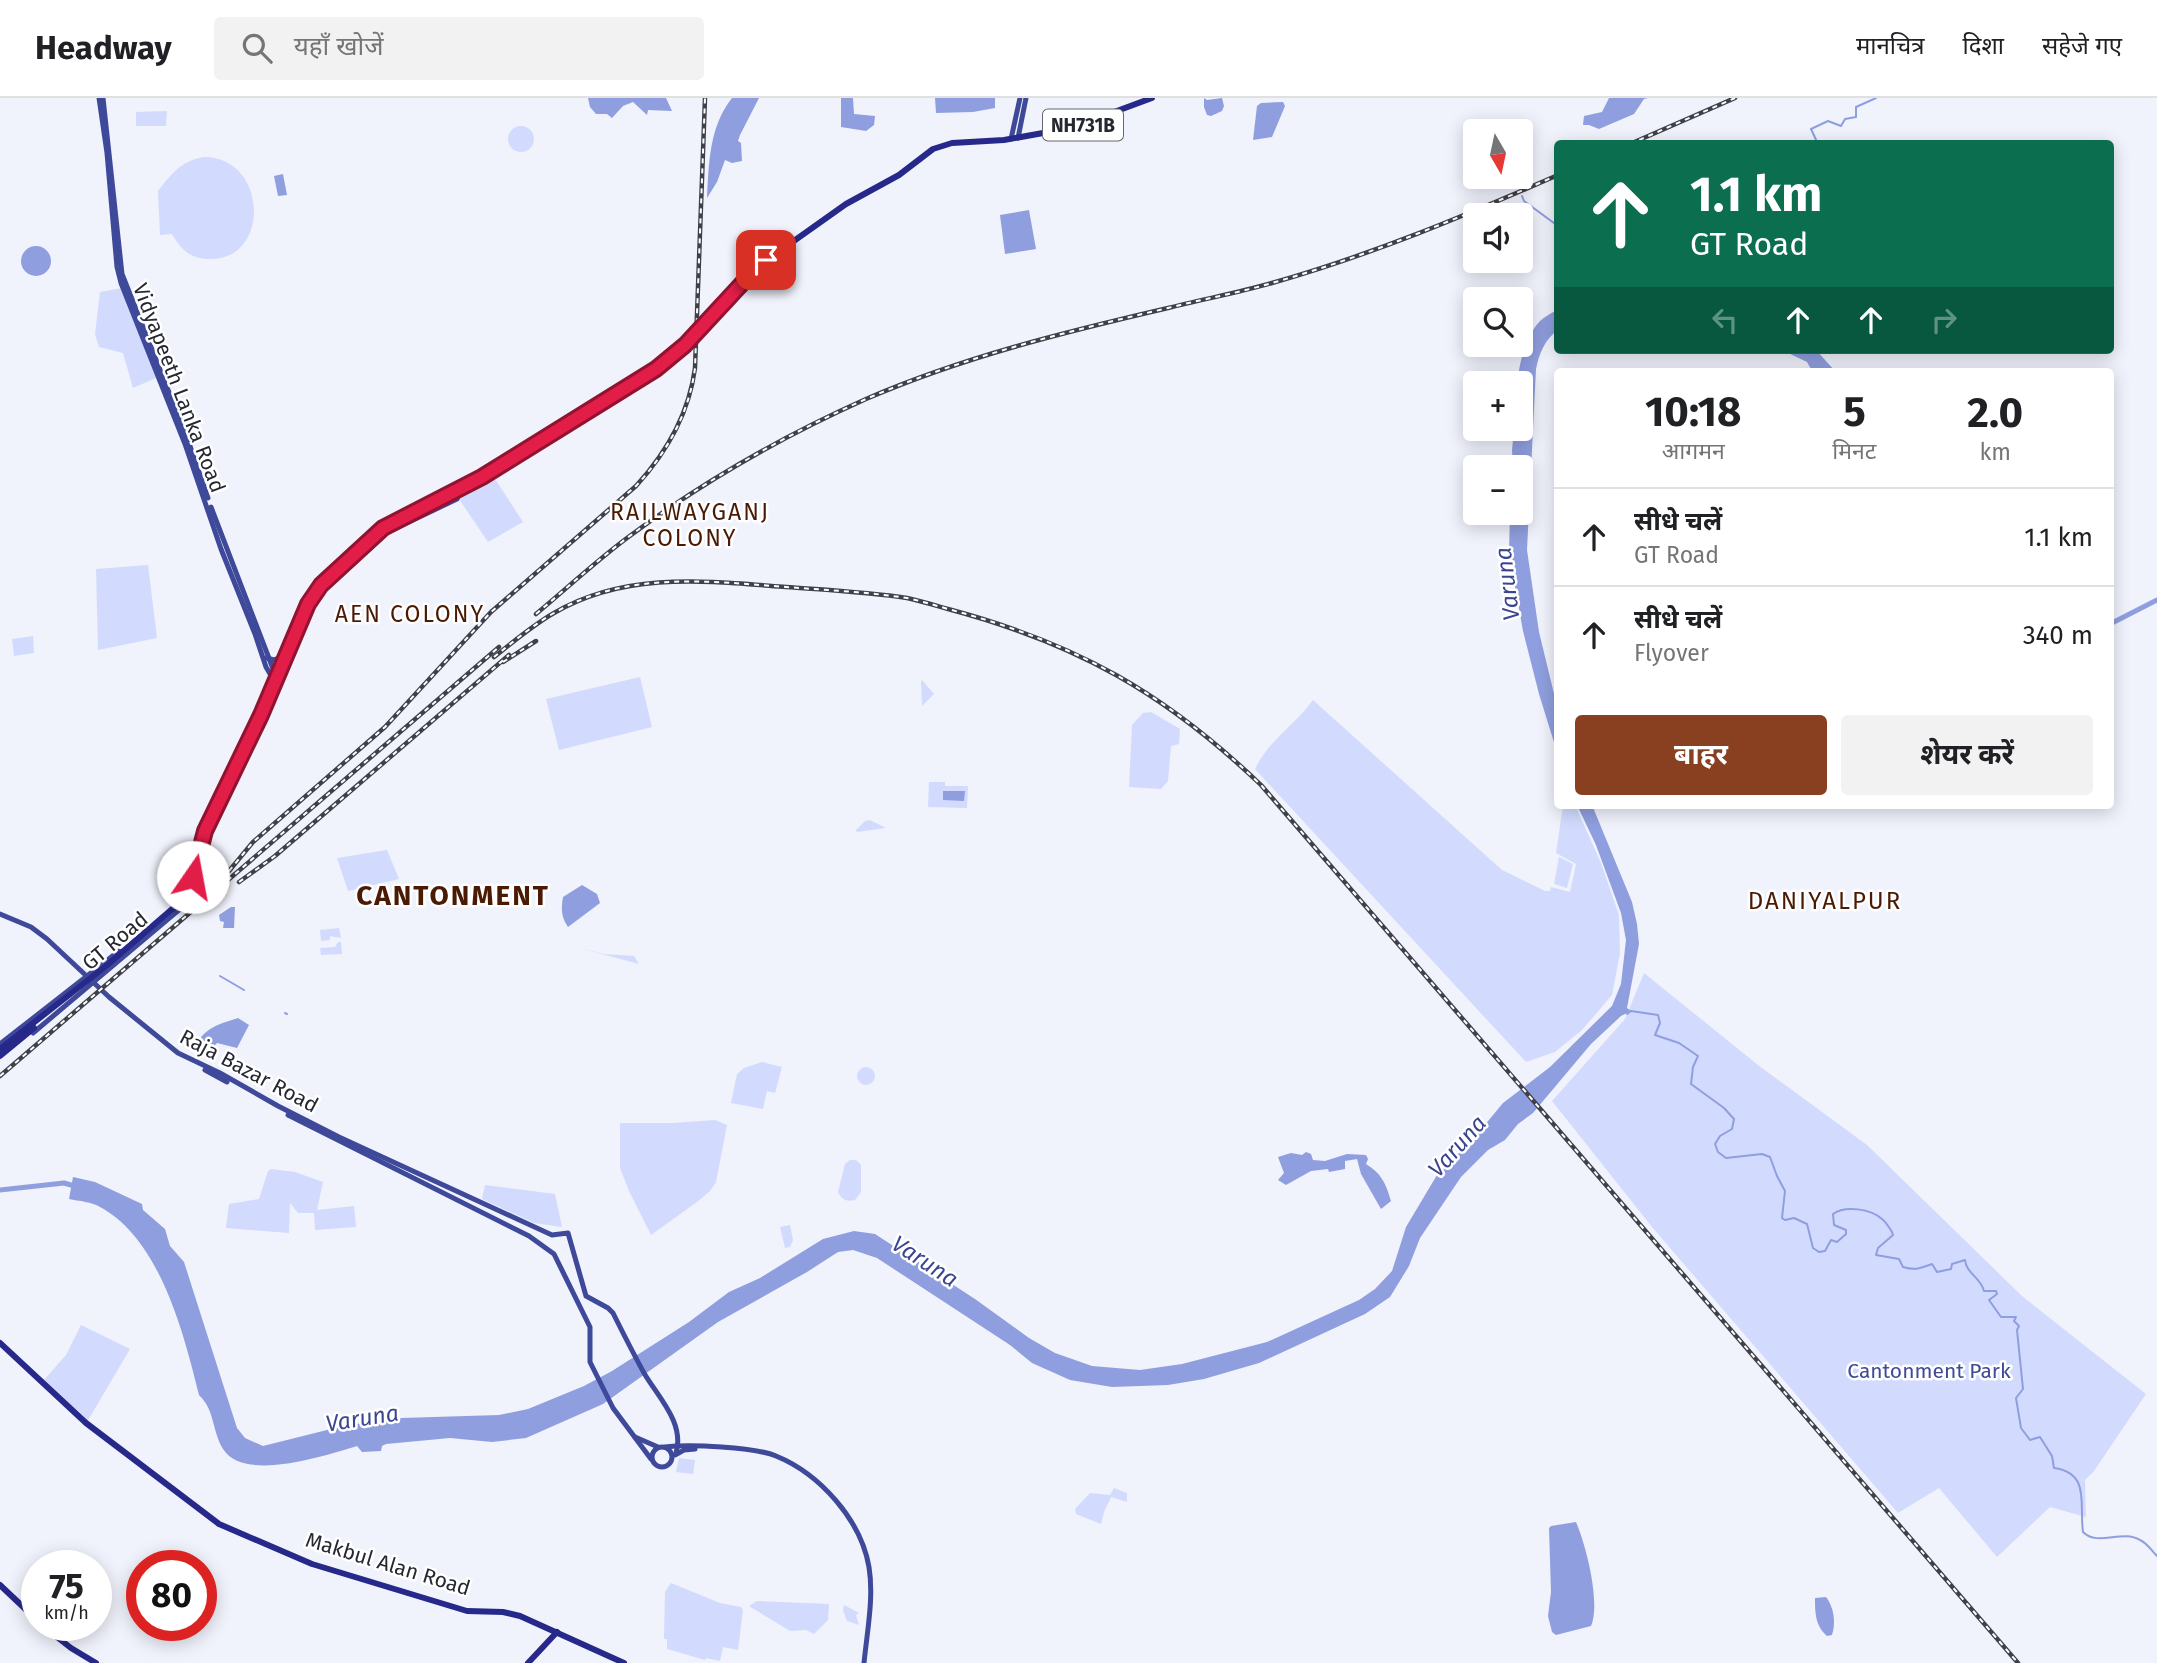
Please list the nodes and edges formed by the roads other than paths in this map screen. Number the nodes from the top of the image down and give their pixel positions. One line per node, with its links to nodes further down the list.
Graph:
1 (101, 98): 6 (main road, Vidyapeeth Lanka Road)
2 (1023, 98): 4 (main road)
3 (1153, 98): 4 (highway, NH731B)
4 (1015, 138): 5 (highway, GT Road)
5 (456, 493): 7 (main road, GT Road); 12 (main road, GT Road); 13 (highway)
6 (251, 618): 8 (main road, Vidyapeeth Lanka Road); 9 (main road, Vidyapeeth Lanka Road)
7 (283, 656): 8 (main road); 9 (main road, GT Road)
8 (267, 658): 9 (main road, Vidyapeeth Lanka Road)
9 (274, 677): 11 (main road, GT Road)
10 (0, 915): 11 (main road, Raja Bazar Road)
11 (85, 977): 12 (main road, Raja Bazar Road); 13 (main road, GT Road)
12 (92, 984): 13 (main road, GT Road); 14 (main road, Raja Bazar Road)
13 (1, 1050)
14 (430, 1183): 16 (main road); 17 (main road)
15 (0, 1340): 24 (highway, Makbul Alan Road)
16 (632, 1436): 18 (main road); 21 (main road)
17 (678, 1446): 18 (main road); 19 (main road); 20 (main road)
18 (662, 1447): 20 (main road); 21 (main road)
19 (712, 1447): 20 (main road); 29 (main road)
20 (674, 1455): 21 (main road)
21 (651, 1459)
22 (0, 1587): 23 (highway)
23 (21, 1607)
24 (560, 1634): 27 (highway); 28 (highway, Makbul Alan Road)
25 (57, 1641): 26 (highway)
26 (94, 1663)
27 (530, 1663)
28 (624, 1663)
29 (864, 1663)

